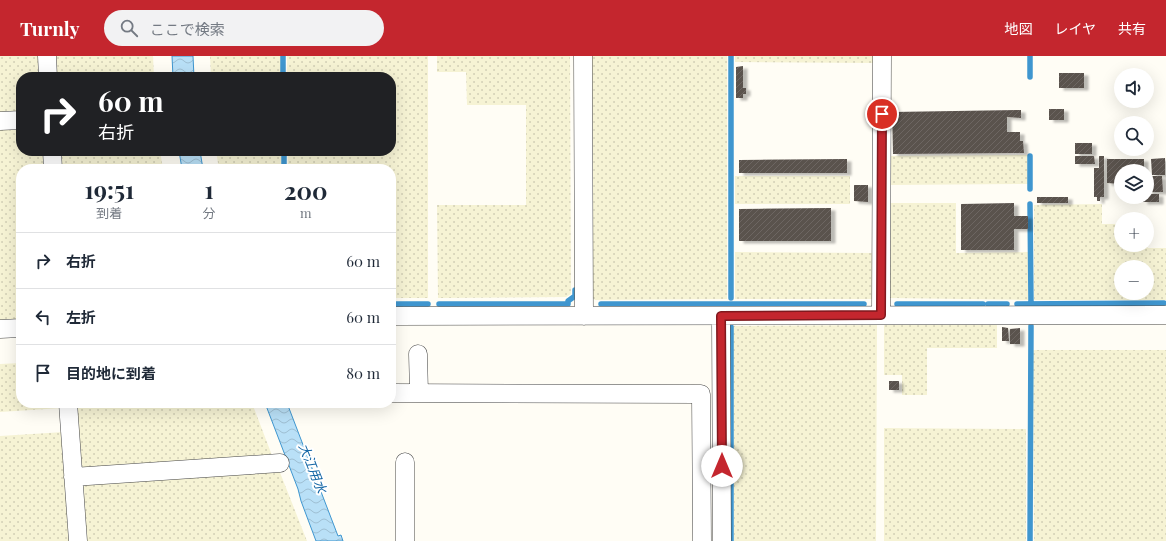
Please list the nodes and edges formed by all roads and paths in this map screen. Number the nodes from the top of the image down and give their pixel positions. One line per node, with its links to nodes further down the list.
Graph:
1 (47, 56): 4 (street)
2 (584, 56): 10 (street)
3 (882, 56): 7 (street)
4 (48, 72)
5 (16, 120): 6 (street)
6 (0, 121)
7 (881, 315): 8 (street); 11 (street)
8 (1166, 315)
9 (396, 316): 10 (street)
10 (584, 316): 11 (street)
11 (721, 316): 24 (street)
12 (16, 328): 13 (street)
13 (0, 329)
14 (418, 354): 16 (street)
15 (396, 393): 16 (street)
16 (419, 393): 23 (street)
17 (68, 408): 20 (street)
18 (405, 462): 22 (street)
19 (280, 463): 20 (street)
20 (73, 477): 21 (street)
21 (78, 541)
22 (405, 541)
23 (702, 541)
24 (722, 541)

